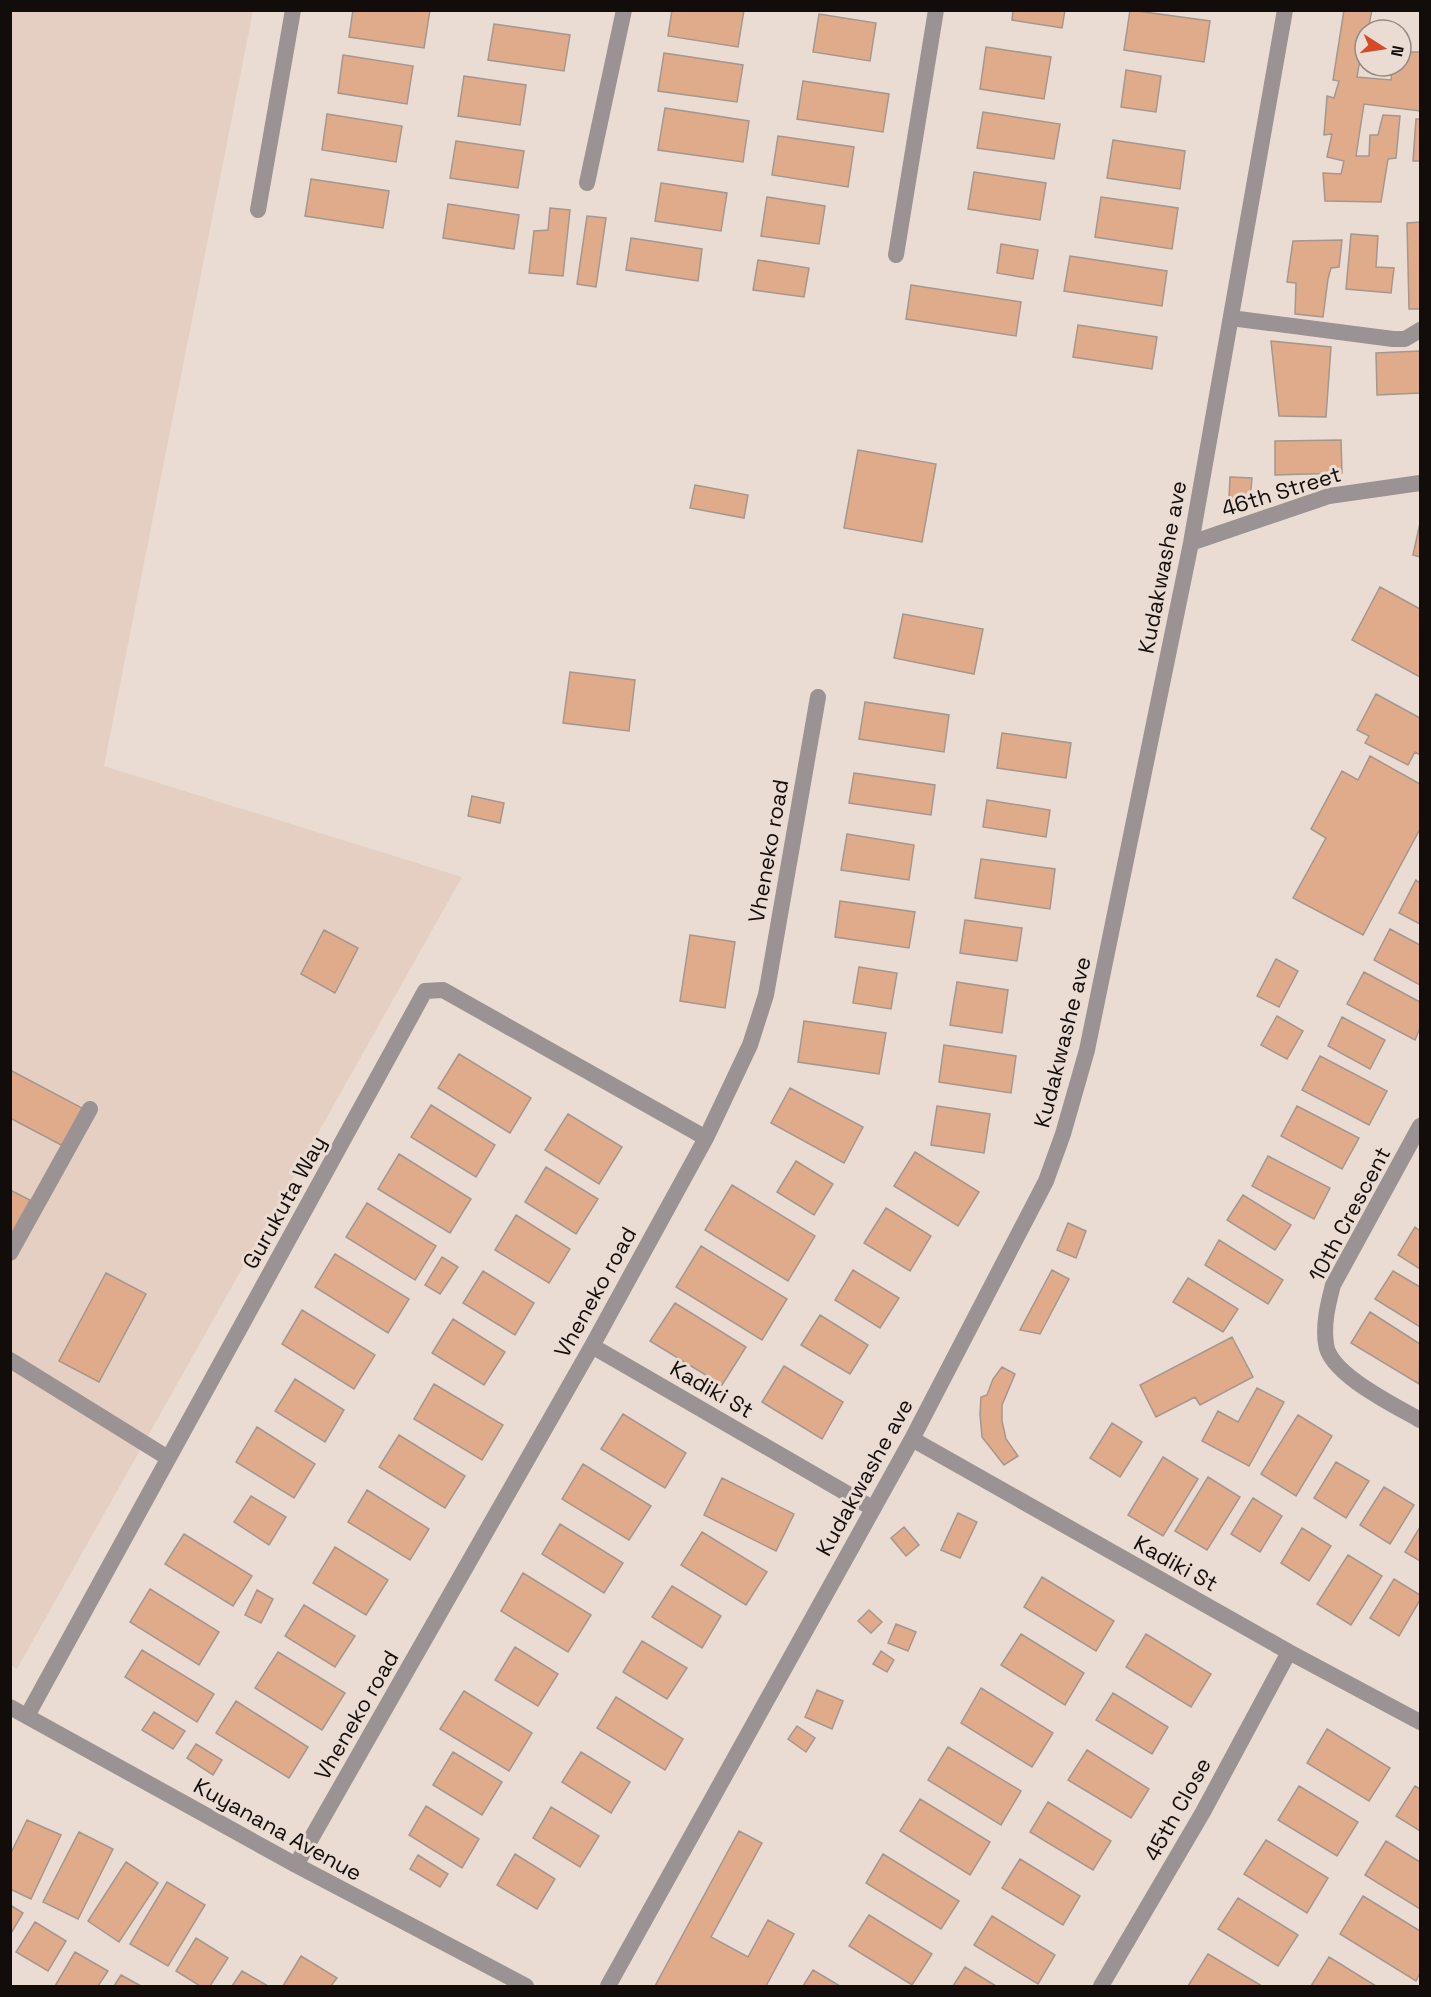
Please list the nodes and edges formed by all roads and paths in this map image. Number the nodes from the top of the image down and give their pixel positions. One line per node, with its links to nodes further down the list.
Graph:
1 (293, 10): 6 (street)
2 (624, 10): 5 (street)
3 (936, 10): 7 (street)
4 (1285, 10): 8 (street, Kudakwashe ave)
5 (587, 183)
6 (258, 210)
7 (896, 255)
8 (1231, 318): 9 (street); 11 (street, Kudakwashe ave)
9 (1420, 330)
10 (1420, 483): 11 (street, 46th Street)
11 (1191, 543): 20 (street, Kudakwashe ave)
12 (818, 697): 15 (street, Vheneko road)
13 (90, 1109): 16 (street)
14 (1420, 1126): 19 (street, 10th Crescent)
15 (706, 1138): 17 (street, Vheneko road); 21 (street, Gurukuta Way)
16 (10, 1253)
17 (592, 1346): 22 (street, Kadiki St); 27 (street, Vheneko road)
18 (10, 1360): 21 (street)
19 (1420, 1420)
20 (912, 1439): 22 (street, Kudakwashe ave); 23 (street, Kadiki St)
21 (168, 1458): 25 (street, Gurukuta Way)
22 (872, 1508): 29 (street, Kudakwashe ave)
23 (1289, 1652): 26 (street, Kadiki St); 30 (street, 45th Close)
24 (10, 1707): 25 (street, Kuyanana Avenue)
25 (27, 1716): 27 (street, Kuyanana Avenue)
26 (1419, 1718)
27 (296, 1865): 28 (street, Kuyanana Avenue)
28 (526, 1986)
29 (608, 1986)
30 (1101, 1986)

